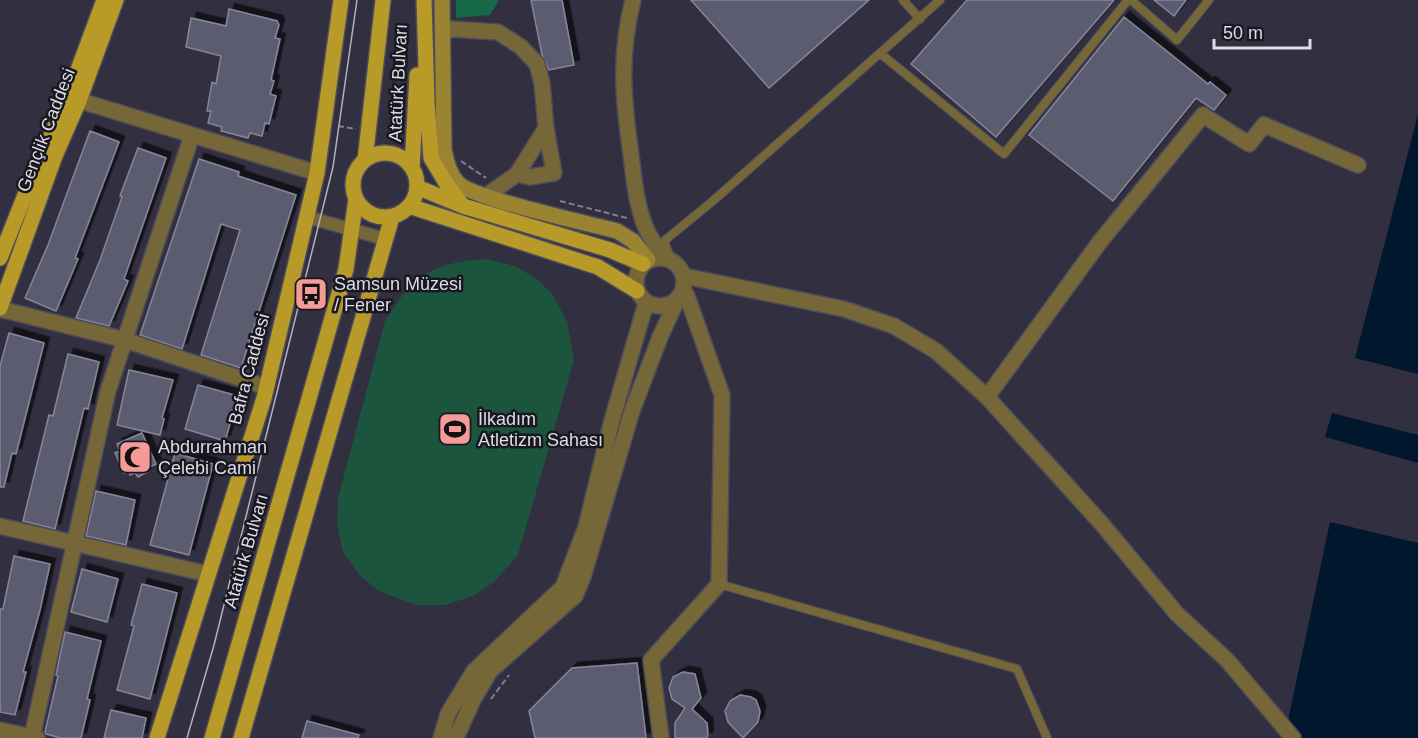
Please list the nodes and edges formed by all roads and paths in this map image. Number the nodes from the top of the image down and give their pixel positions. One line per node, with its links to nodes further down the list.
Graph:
1 (104, 0): 15 (main road, Gençlik Caddesi)
2 (116, 0): 15 (main road, Gençlik Caddesi)
3 (341, 0): 16 (main road, Bafra Caddesi)
4 (383, 0): 18 (main road, Atatürk Bulvarı)
5 (423, 0): 22 (main road, Atatürk Bulvarı); 29 (main road)
6 (442, 0): 13 (main road)
7 (633, 0): 35 (street)
8 (903, 0): 12 (lane)
9 (940, 0): 12 (lane)
10 (1130, 0): 11 (lane); 14 (lane)
11 (1209, 0)
12 (920, 19): 14 (lane)
13 (443, 35): 17 (street); 26 (main road)
14 (881, 54): 35 (lane)
15 (74, 99): 19 (street); 34 (main road, Gençlik Caddesi); 38 (main road, Gençlik Caddesi)
16 (323, 124): 18 (path); 23 (main road, Bafra Caddesi)
17 (546, 128): 24 (street); 24 (street)
18 (369, 131): 20 (main road, Atatürk Bulvarı)
19 (192, 135): 23 (street); 39 (street)
20 (365, 160): 22 (main road, Atatürk Bulvarı); 27 (main road, Atatürk Bulvarı)
21 (1358, 165): 41 (street)
22 (412, 168): 25 (main road, Atatürk Bulvarı)
23 (317, 173): 30 (main road, Bafra Caddesi)
24 (517, 174): 26 (street)
25 (417, 188): 28 (main road); 29 (main road)
26 (486, 196): 35 (main road)
27 (356, 199): 31 (main road); 32 (main road, Atatürk Bulvarı)
28 (410, 206): 31 (main road); 37 (main road)
29 (464, 206): 35 (main road)
30 (307, 217): 32 (street); 40 (main road, Bafra Caddesi)
31 (392, 217): 33 (main road)
32 (352, 229): 33 (street); 49 (main road, Atatürk Bulvarı)
33 (386, 239): 50 (main road)
34 (0, 258)
35 (657, 261): 36 (street); 37 (street)
36 (682, 290): 37 (street); 41 (street); 45 (street); 52 (street)
37 (642, 297): 51 (street)
38 (0, 309): 39 (street)
39 (125, 340): 40 (street); 43 (street)
40 (266, 387): 44 (main road, Bafra Caddesi)
41 (987, 397): 55 (street)
42 (0, 526): 43 (street)
43 (73, 544): 44 (street); 47 (street)
44 (207, 574): 48 (main road, Bafra Caddesi)
45 (719, 584): 53 (street); 54 (lane)
46 (0, 730): 47 (street)
47 (34, 737)
48 (157, 738)
49 (212, 738)
50 (241, 738)
51 (441, 738)
52 (456, 738)
53 (661, 738)
54 (1047, 738)
55 (1293, 738)

